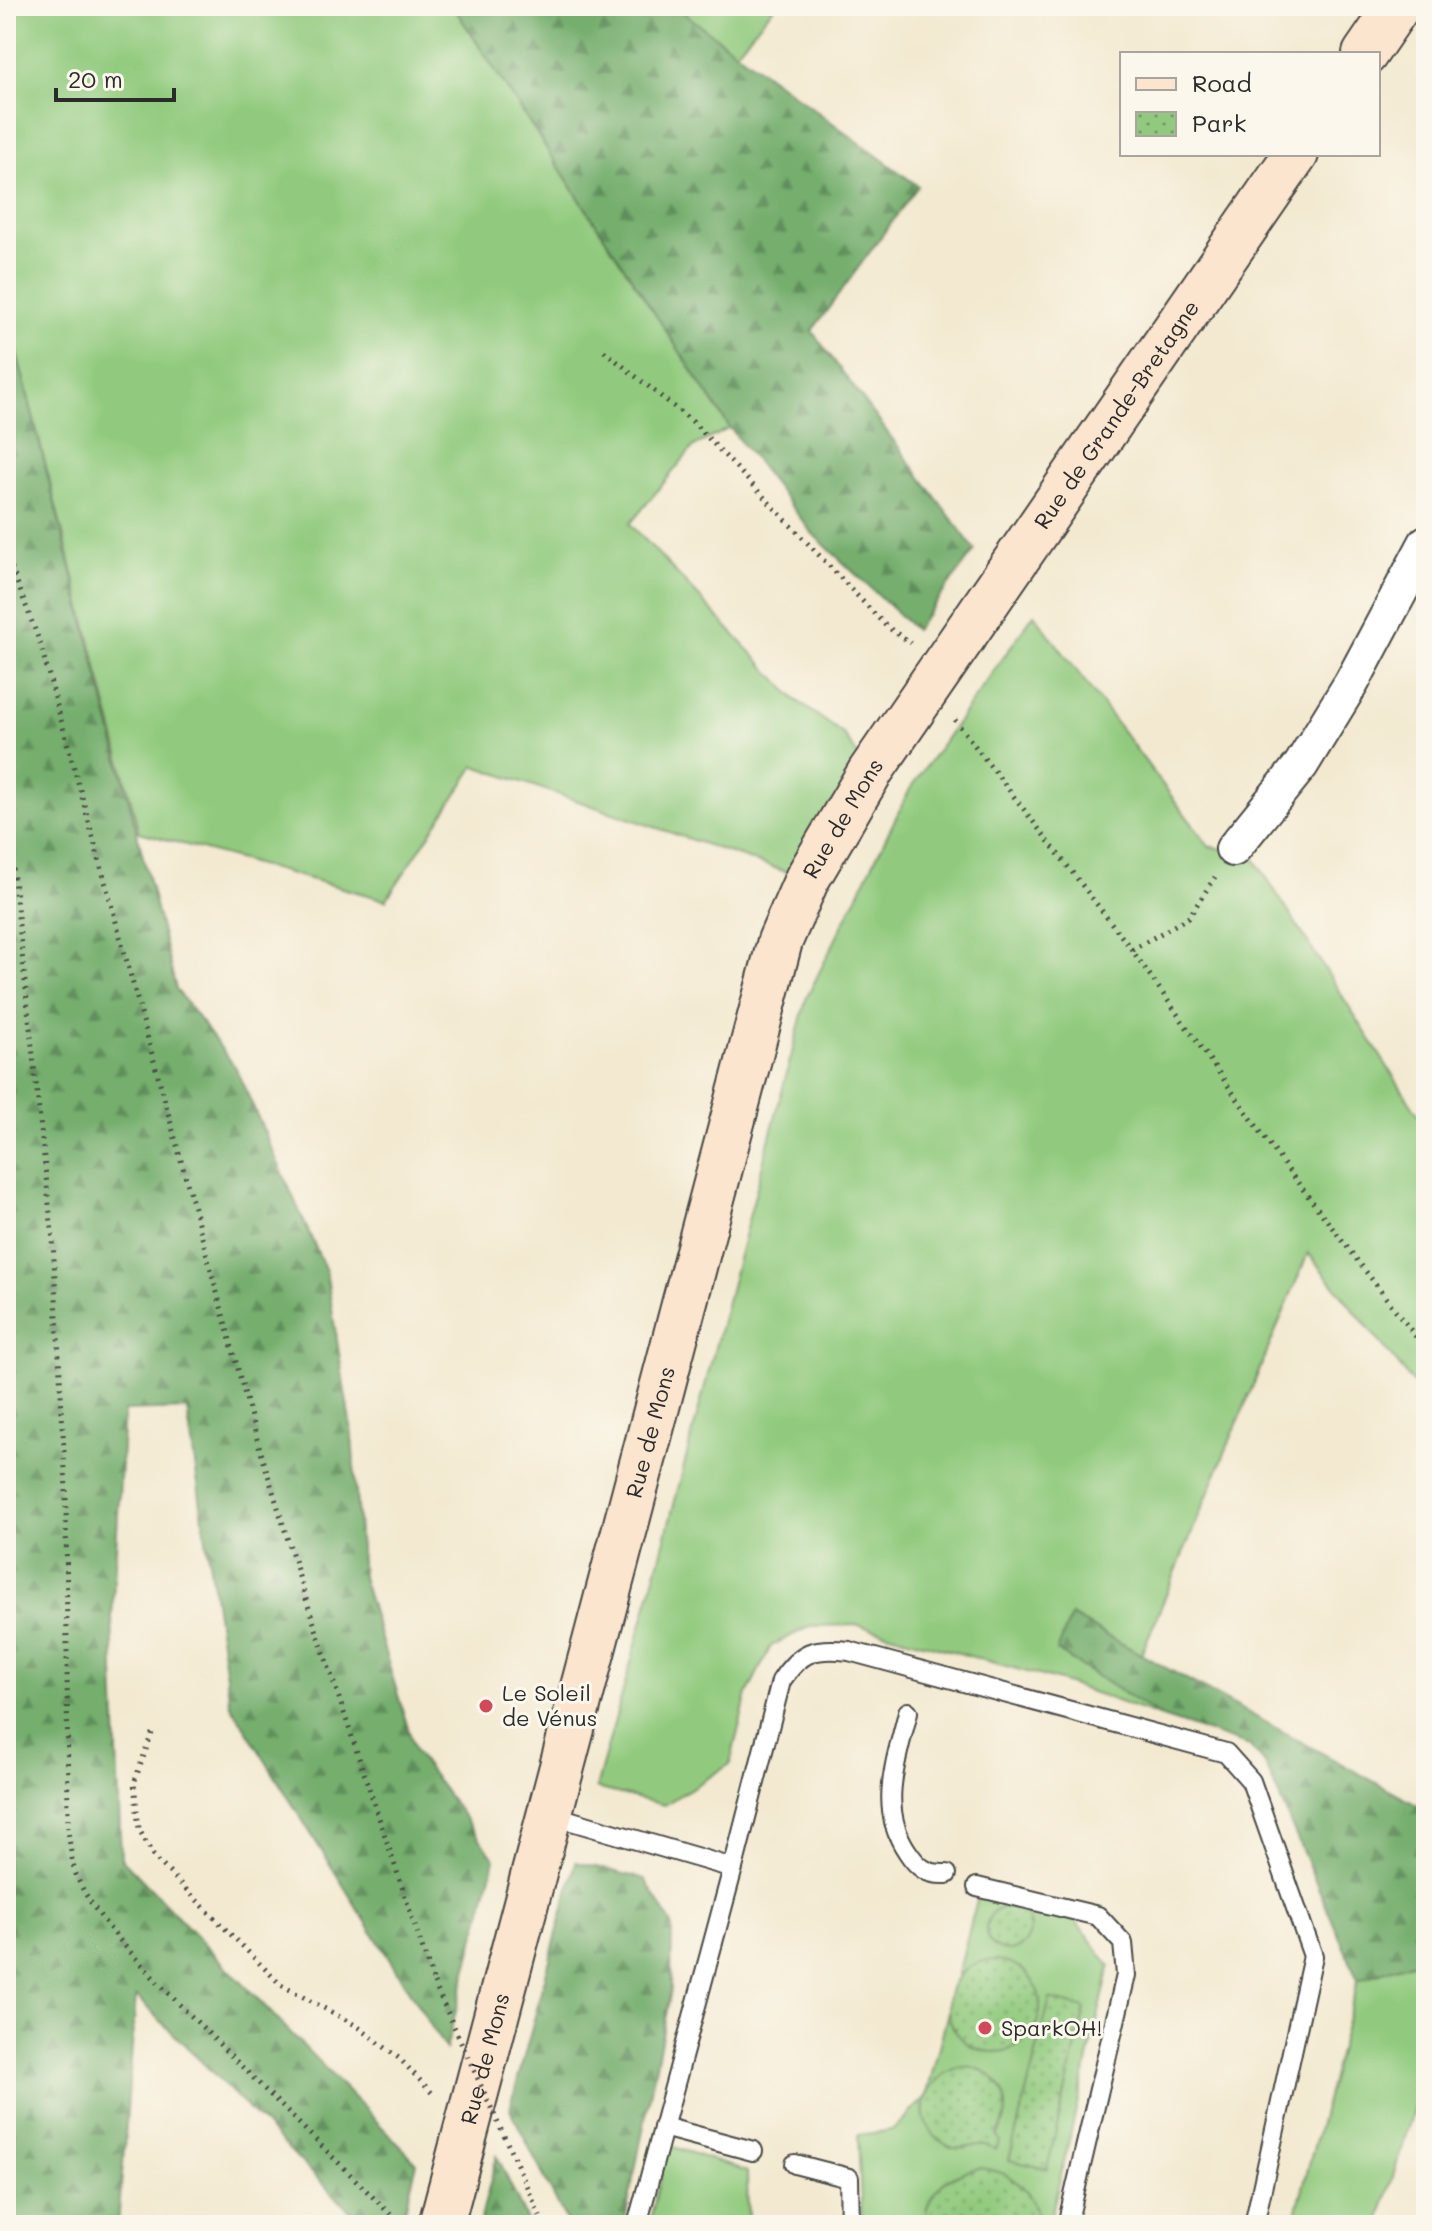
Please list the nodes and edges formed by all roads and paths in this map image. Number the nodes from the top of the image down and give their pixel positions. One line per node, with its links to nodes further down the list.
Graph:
1 (1398, 6): 2 (main road)
2 (1366, 52)
3 (1295, 156): 7 (main road, Rue de Grande-Bretagne)
4 (604, 351): 7 (path)
5 (1426, 543): 9 (street)
6 (6, 553): 24 (path, bridge)
7 (938, 676): 10 (path); 14 (main road, Rue de Mons)
8 (6, 805): 22 (path)
9 (1233, 849): 10 (path)
10 (1132, 950): 11 (path)
11 (1426, 1350)
12 (908, 1712): 16 (lane)
13 (152, 1733): 19 (path)
14 (551, 1815): 15 (lane); 19 (main road, Rue de Mons)
15 (733, 1868): 18 (lane); 28 (lane)
16 (947, 1874)
17 (977, 1887): 27 (lane)
18 (663, 2127): 20 (lane); 25 (lane)
19 (466, 2129): 23 (main road, Rue de Mons)
20 (753, 2151)
21 (795, 2164): 26 (lane)
22 (401, 2225)
23 (441, 2225)
24 (544, 2225)
25 (637, 2225)
26 (850, 2225)
27 (1067, 2225)
28 (1254, 2225)

